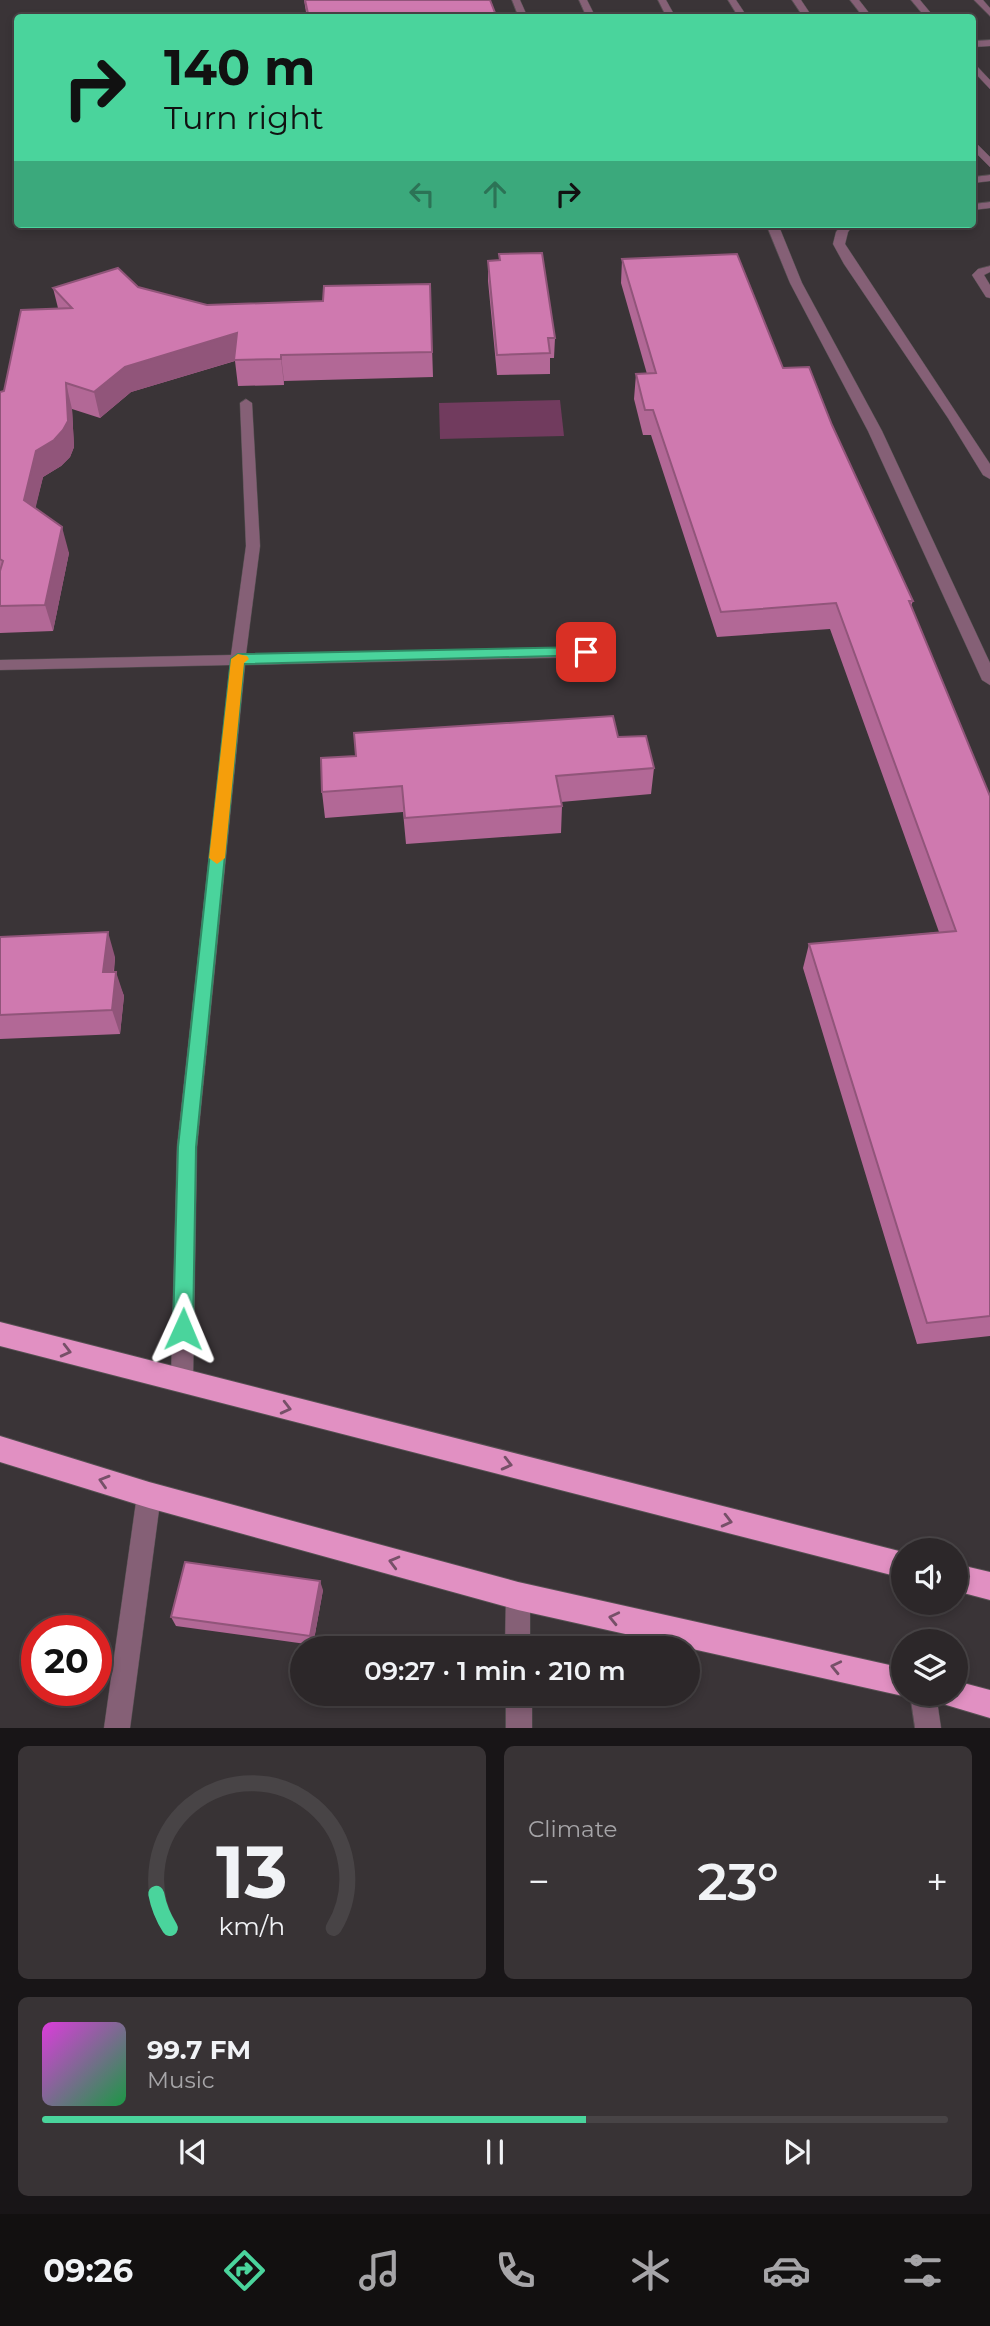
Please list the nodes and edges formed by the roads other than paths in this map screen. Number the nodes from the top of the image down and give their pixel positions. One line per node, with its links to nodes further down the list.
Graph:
1 (855, 0): 5 (street)
2 (915, 0): 6 (street)
3 (978, 0): 4 (street)
4 (990, 13)
5 (866, 14)
6 (927, 14)
7 (976, 69): 8 (street)
8 (990, 86)
9 (976, 147): 10 (street)
10 (990, 164)
11 (774, 228): 20 (street)
12 (845, 228): 16 (street)
13 (990, 269): 14 (street)
14 (990, 294)
15 (246, 403): 18 (street)
16 (990, 475)
17 (586, 652): 18 (street)
18 (238, 659): 19 (street); 22 (street)
19 (0, 665)
20 (990, 680)
21 (0, 1334): 22 (highway, one-way to 22)
22 (181, 1380): 25 (highway, one-way to 25)
23 (0, 1449): 24 (highway, one-way to 23)
24 (149, 1494): 28 (highway, one-way to 24); 35 (street)
25 (891, 1562)
26 (968, 1581): 27 (highway)
27 (990, 1586)
28 (518, 1596): 29 (street); 30 (highway, one-way to 28)
29 (518, 1636)
30 (891, 1679)
31 (968, 1698): 32 (highway)
32 (990, 1704)
33 (519, 1706): 36 (street)
34 (925, 1706): 37 (street)
35 (117, 1727)
36 (519, 1727)
37 (929, 1727)

